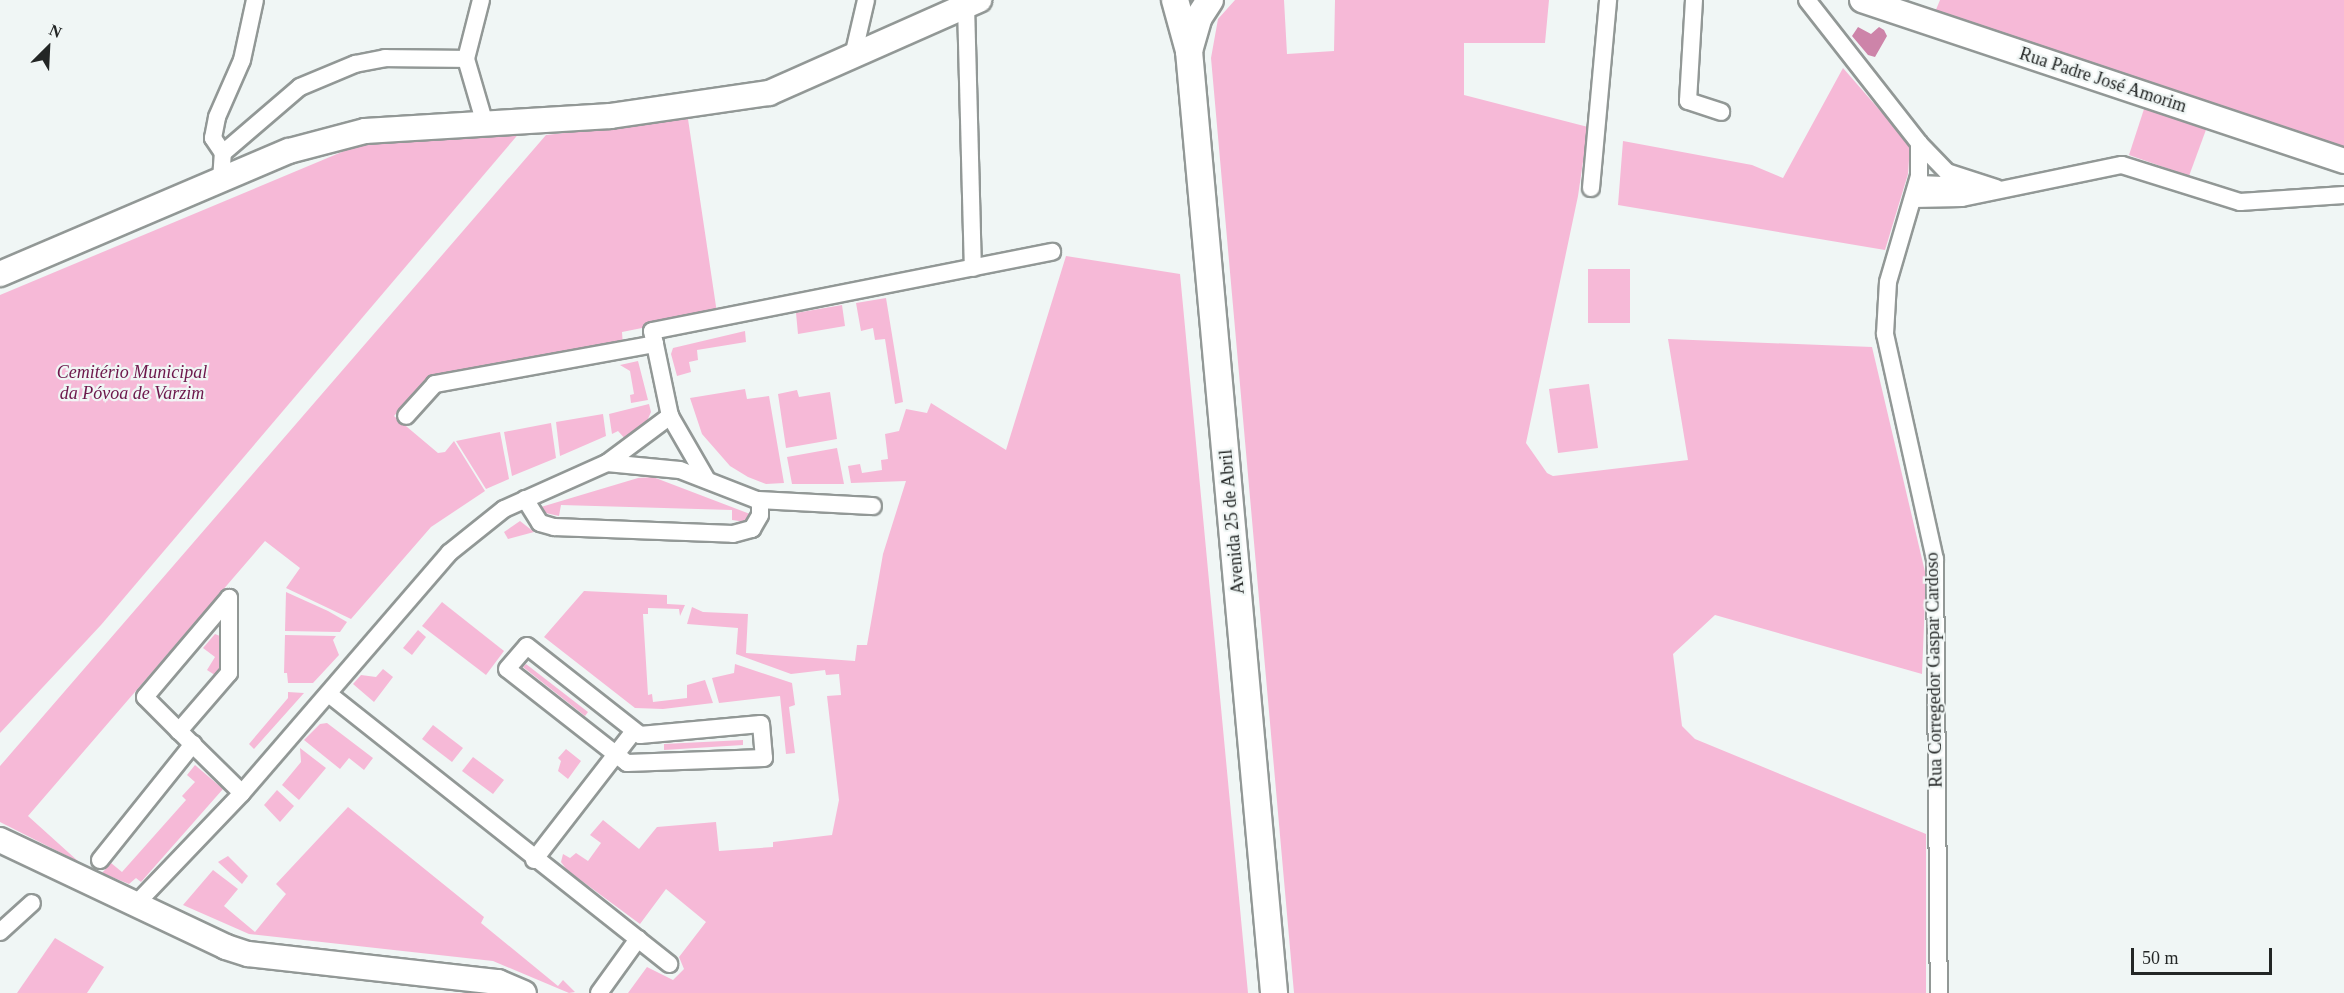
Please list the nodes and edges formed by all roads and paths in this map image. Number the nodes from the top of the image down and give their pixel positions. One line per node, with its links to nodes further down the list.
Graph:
1 (255, 0): 17 (street)
2 (481, 0): 13 (street)
3 (866, 0): 12 (street)
4 (1175, 0): 11 (main road, Avenida 25 de Abril)
5 (1210, 0): 11 (main road, Avenida 25 de Abril)
6 (1608, 0): 21 (street)
7 (1694, 0): 14 (street)
8 (1807, 0): 16 (street)
9 (1862, 0): 18 (street, Rua Padre José Amorim)
10 (973, 3): 12 (street); 27 (street)
11 (1190, 51): 54 (main road, Avenida 25 de Abril)
12 (853, 56): 15 (street)
13 (466, 59): 15 (street); 17 (street)
14 (1721, 112)
15 (485, 124): 19 (street)
16 (1918, 143): 20 (street); 23 (street, Rua Corregedor Gaspar Cardoso)
17 (223, 153): 19 (street)
18 (2344, 161)
19 (221, 180): 28 (street)
20 (1992, 187): 23 (street); 25 (street)
21 (1591, 188)
22 (2344, 188): 25 (street)
23 (1915, 192): 55 (street, Rua Corregedor Gaspar Cardoso)
24 (2344, 195): 25 (street)
25 (2325, 197)
26 (1052, 252): 27 (street)
27 (973, 268): 29 (street)
28 (0, 274)
29 (655, 345): 30 (street); 31 (street)
30 (406, 416)
31 (670, 416): 32 (street); 33 (street)
32 (608, 464): 33 (street); 34 (street)
33 (707, 480): 35 (street)
34 (525, 499): 35 (street); 37 (street)
35 (760, 501): 36 (street)
36 (873, 506)
37 (330, 695): 42 (street); 45 (street)
38 (179, 731): 38 (street); 40 (street)
39 (634, 731): 41 (street); 41 (street); 41 (street)
40 (193, 744): 42 (street); 44 (street)
41 (614, 755): 45 (street)
42 (242, 793): 47 (street)
43 (0, 840): 47 (street)
44 (100, 860)
45 (534, 860): 49 (street)
46 (32, 903): 48 (street)
47 (135, 905): 51 (street)
48 (0, 932)
49 (638, 939): 50 (street); 53 (street)
50 (669, 964)
51 (495, 988): 52 (street)
52 (524, 993)
53 (599, 993)
54 (1274, 993)
55 (1939, 993)

